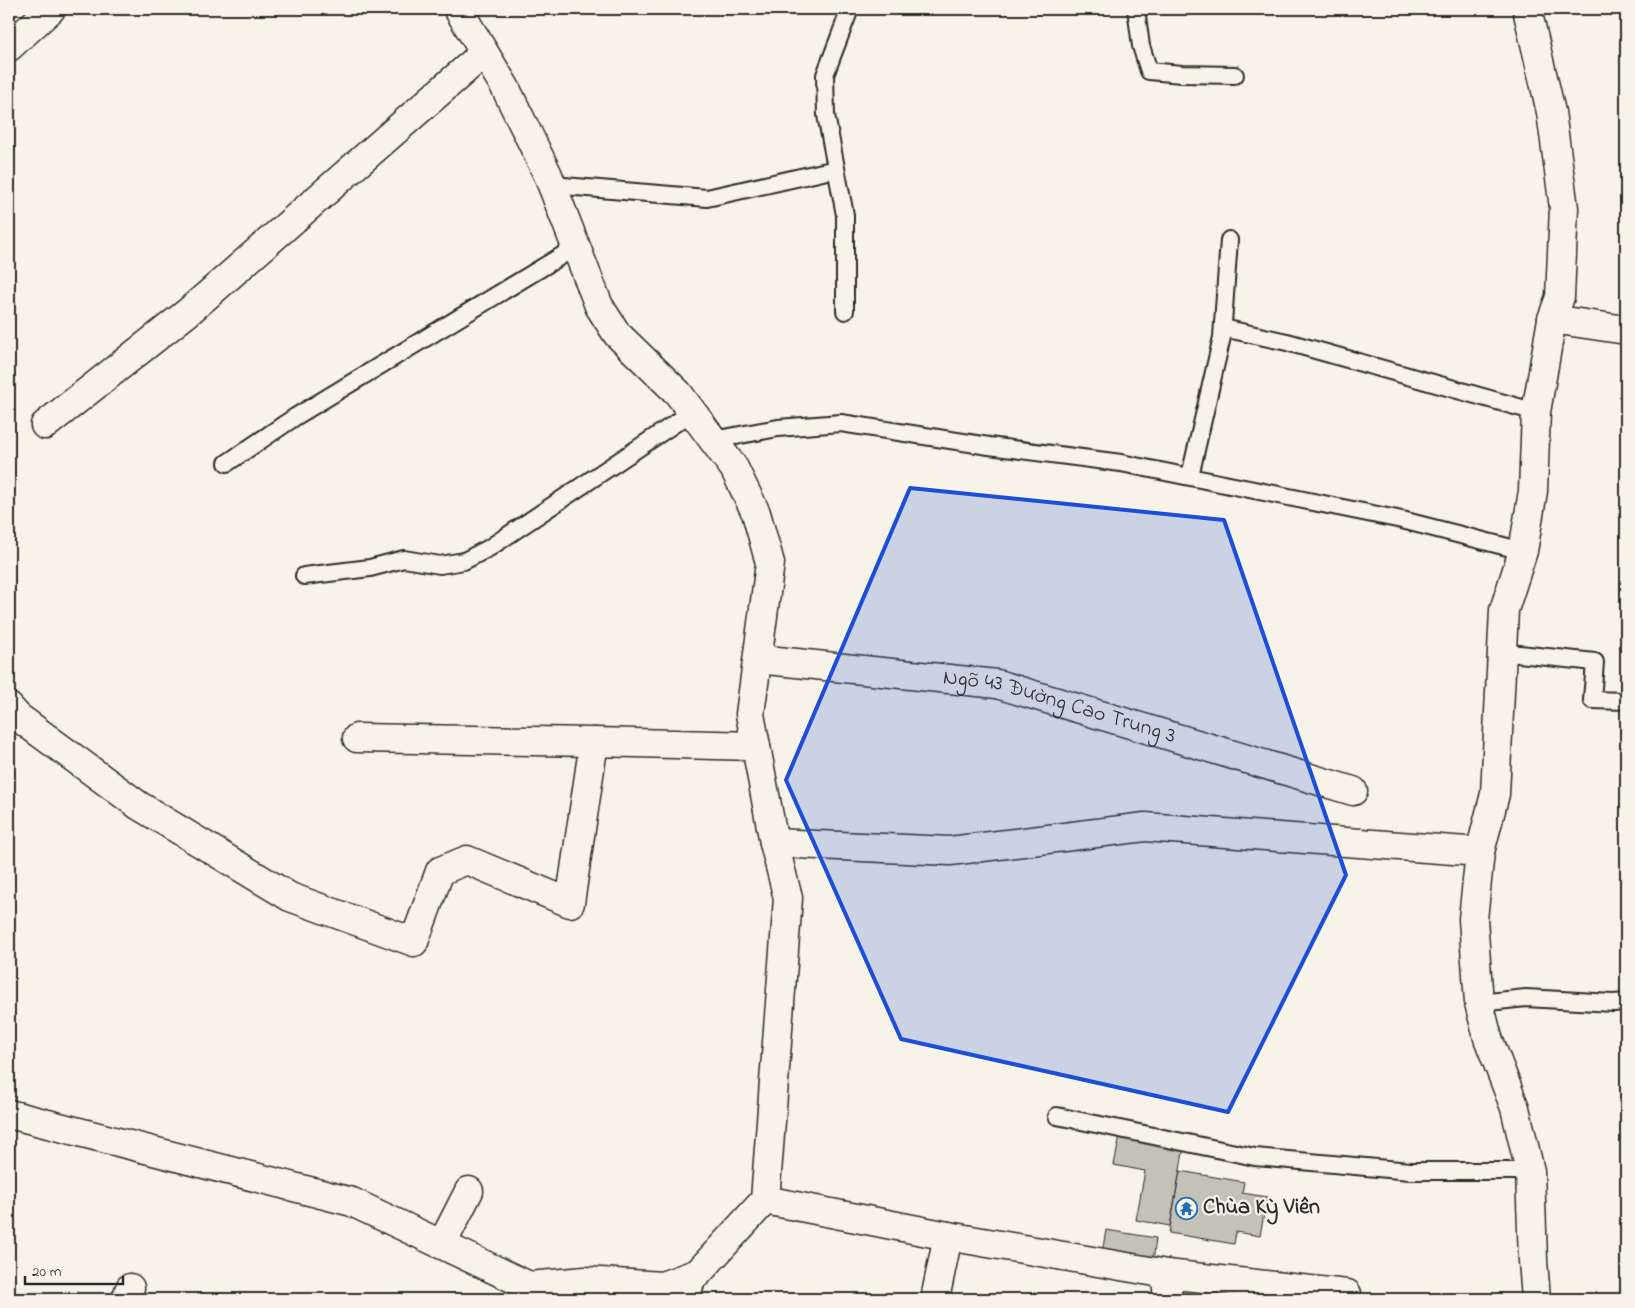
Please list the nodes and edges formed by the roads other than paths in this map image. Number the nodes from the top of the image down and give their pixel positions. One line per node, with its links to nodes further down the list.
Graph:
1 (50, 9): 6 (street)
2 (458, 9): 7 (street)
3 (850, 9): 9 (lane)
4 (1136, 9): 8 (lane)
5 (1527, 9): 14 (street)
6 (9, 47)
7 (484, 53): 10 (street); 19 (street)
8 (1235, 75)
9 (836, 169): 10 (lane); 13 (lane)
10 (552, 185): 12 (street)
11 (1229, 240): 15 (lane)
12 (576, 247): 17 (street); 21 (lane)
13 (846, 311)
14 (1552, 320): 16 (street); 18 (street)
15 (1223, 328): 18 (lane); 22 (lane)
16 (1626, 330)
17 (692, 412): 20 (street); 24 (lane)
18 (1536, 412): 23 (street)
19 (45, 425)
20 (712, 440): 22 (lane); 26 (street)
21 (227, 463)
22 (1190, 476): 23 (lane)
23 (1523, 551): 25 (street)
24 (304, 576)
25 (1500, 652): 27 (lane); 34 (street)
26 (758, 659): 31 (street); 32 (street, Ngõ 43 Đường Cao Trung 3)
27 (1626, 701)
28 (9, 707): 30 (street)
29 (356, 738): 30 (street)
30 (594, 742): 31 (street)
31 (756, 746): 33 (street)
32 (1353, 791)
33 (774, 843): 34 (street); 41 (street)
34 (1480, 852): 36 (street)
35 (1626, 1002): 36 (lane)
36 (1479, 1003): 39 (street)
37 (9, 1114): 43 (street)
38 (1057, 1116): 39 (lane)
39 (1530, 1171): 49 (street)
40 (469, 1191): 43 (street)
41 (765, 1200): 42 (street); 44 (street)
42 (948, 1236): 45 (street); 48 (street)
43 (442, 1244): 44 (street)
44 (698, 1273): 47 (lane)
45 (1167, 1287): 46 (street)
46 (1347, 1294)
47 (692, 1299)
48 (935, 1299)
49 (1536, 1299)

